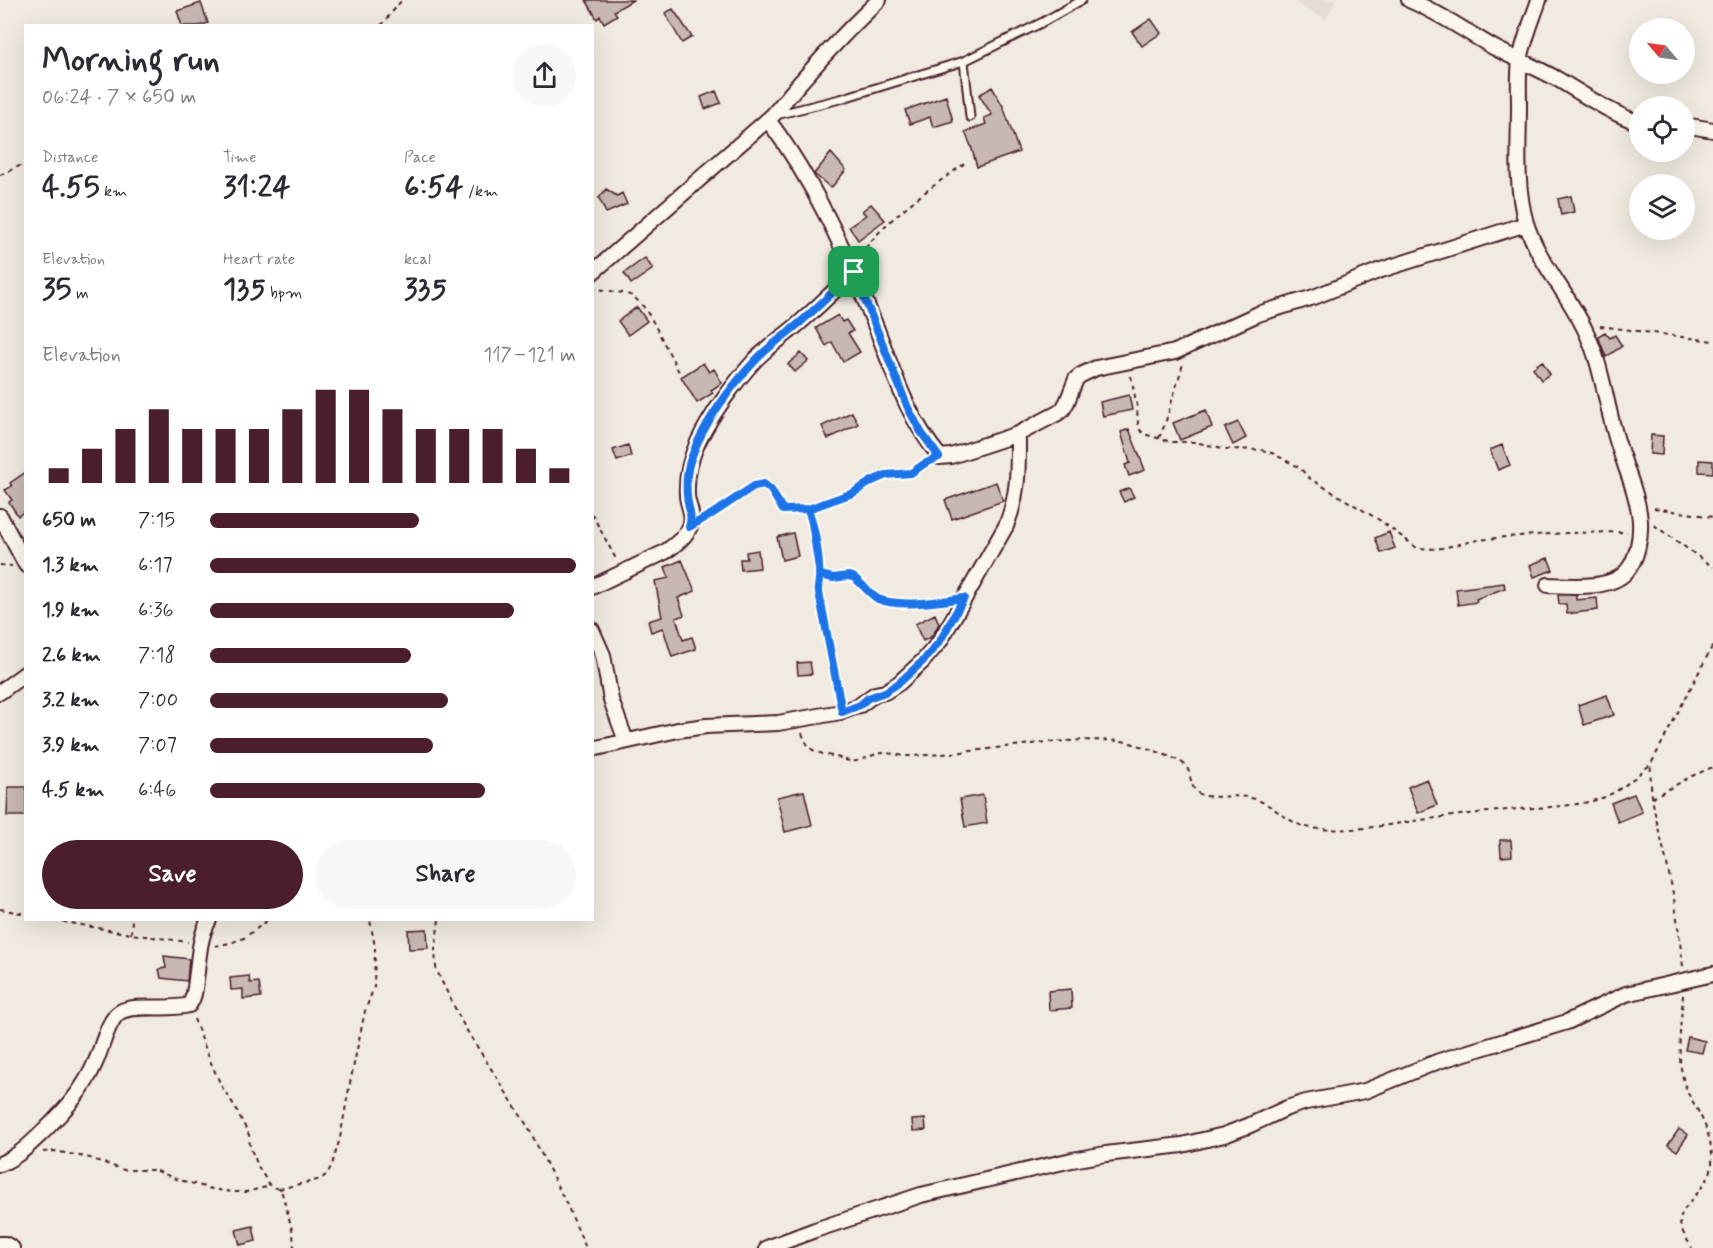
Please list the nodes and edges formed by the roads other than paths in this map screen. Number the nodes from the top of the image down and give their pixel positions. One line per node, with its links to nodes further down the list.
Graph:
1 (879, 0): 8 (street)
2 (1082, 0): 5 (lane)
3 (1409, 0): 6 (street)
4 (1539, 0): 6 (street)
5 (964, 61): 7 (lane); 8 (lane)
6 (1520, 61): 9 (street); 12 (street)
7 (970, 117)
8 (771, 118): 13 (street); 14 (street)
9 (1629, 119)
10 (1695, 127): 11 (street)
11 (1713, 130)
12 (1526, 224): 15 (street); 18 (street)
13 (852, 270): 15 (street); 19 (street)
14 (594, 271)
15 (1018, 434): 23 (street)
16 (0, 516): 17 (street)
17 (24, 561)
18 (1548, 585)
19 (594, 586)
20 (594, 635): 23 (street)
21 (21, 676): 22 (street)
22 (0, 692)
23 (626, 741): 24 (street)
24 (594, 749)
25 (208, 921): 27 (street)
26 (1713, 974): 30 (street)
27 (0, 1164)
28 (0, 1244): 29 (street)
29 (12, 1248)
30 (767, 1248)

